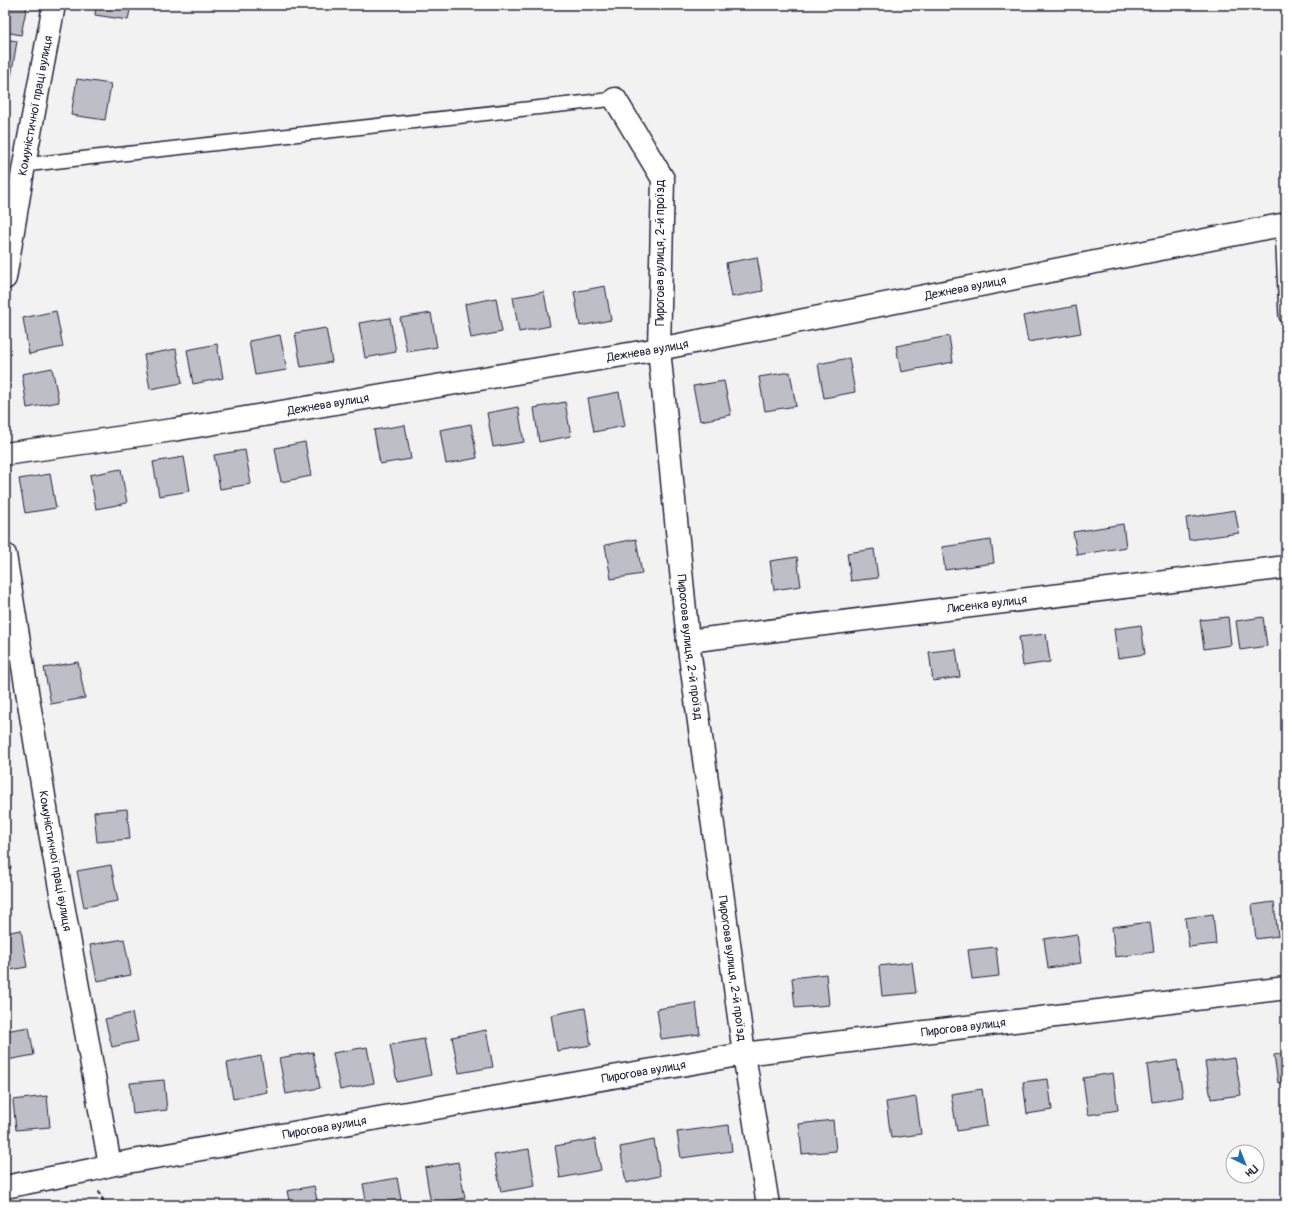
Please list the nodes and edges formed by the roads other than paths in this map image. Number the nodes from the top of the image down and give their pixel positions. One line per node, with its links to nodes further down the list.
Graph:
1 (54, 5): 3 (street, Комуністичної праці вулиця)
2 (615, 100): 3 (lane); 7 (street, Пирогова вулиця, 2-й проїзд)
3 (24, 164): 5 (street, Комуністичної праці вулиця)
4 (1284, 225): 6 (lane); 7 (street, Дежнева вулиця)
5 (5, 278)
6 (1286, 316)
7 (659, 349): 8 (street, Дежнева вулиця); 11 (street, Пирогова вулиця, 2-й проїзд)
8 (5, 454)
9 (5, 555): 14 (street, Комуністичної праці вулиця)
10 (1286, 567): 11 (street, Лисенка вулиця)
11 (688, 641): 13 (street, Пирогова вулиця, 2-й проїзд)
12 (1286, 988): 13 (street, Пирогова вулиця)
13 (744, 1054): 14 (street, Пирогова вулиця); 16 (street, Пирогова вулиця, 2-й проїзд)
14 (110, 1165): 15 (street, Пирогова вулиця)
15 (5, 1187)
16 (768, 1205)

